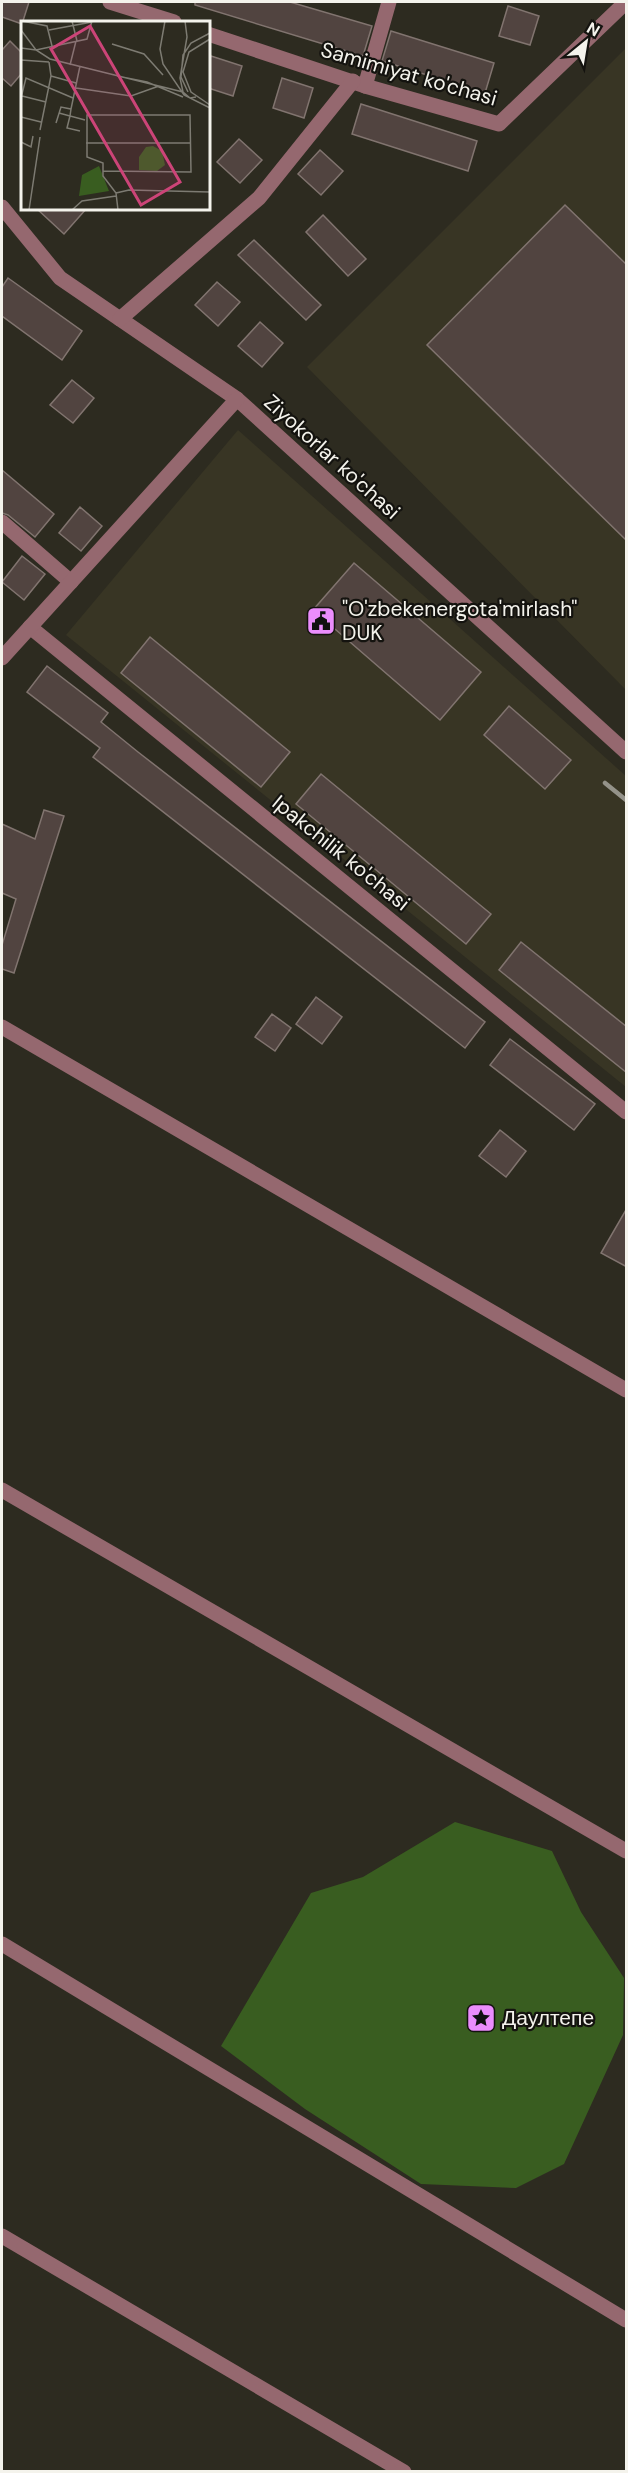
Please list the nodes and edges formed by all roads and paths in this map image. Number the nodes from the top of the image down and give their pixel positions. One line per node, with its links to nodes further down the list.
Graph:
1 (110, 2): 4 (street)
2 (389, 2): 6 (street)
3 (626, 2): 6 (street, Samimiyat ko'chasi)
4 (171, 21)
5 (210, 35): 6 (street, Samimiyat ko'chasi)
6 (359, 83): 8 (street)
7 (2, 207): 8 (street, Ziyokorlar ko'chasi)
8 (120, 319): 9 (street, Ziyokorlar ko'chasi)
9 (237, 399): 11 (street); 14 (street, Ziyokorlar ko'chasi)
10 (2, 522): 11 (street)
11 (71, 582): 12 (street)
12 (30, 627): 13 (street); 16 (street, Ipakchilik ko'chasi)
13 (2, 658)
14 (627, 752)
15 (2, 1027): 17 (street)
16 (627, 1112)
17 (627, 1390)
18 (2, 1490): 19 (street)
19 (627, 1851)
20 (2, 1944): 22 (street)
21 (2, 2236): 23 (street)
22 (627, 2320)
23 (404, 2472)

